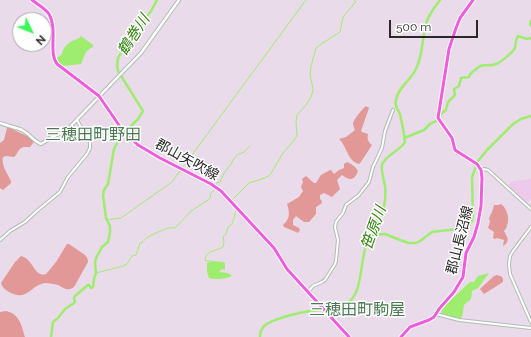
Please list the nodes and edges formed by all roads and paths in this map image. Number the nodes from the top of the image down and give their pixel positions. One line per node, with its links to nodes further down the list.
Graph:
1 (32, 0): 4 (main road, 郡山矢吹線)
2 (179, 0): 4 (main road)
3 (473, 0): 8 (main road)
4 (100, 96): 6 (main road); 12 (main road, 郡山矢吹線)
5 (393, 110): 12 (street)
6 (77, 120): 7 (main road); 11 (street)
7 (0, 123)
8 (480, 169): 9 (street); 13 (main road, 郡山長沼線)
9 (531, 209)
10 (531, 227): 14 (street)
11 (0, 240)
12 (308, 292): 16 (main road, 郡山矢吹線)
13 (436, 314): 15 (street); 17 (main road, 郡山長沼線)
14 (531, 322)
15 (531, 328)
16 (349, 337)
17 (401, 337)

